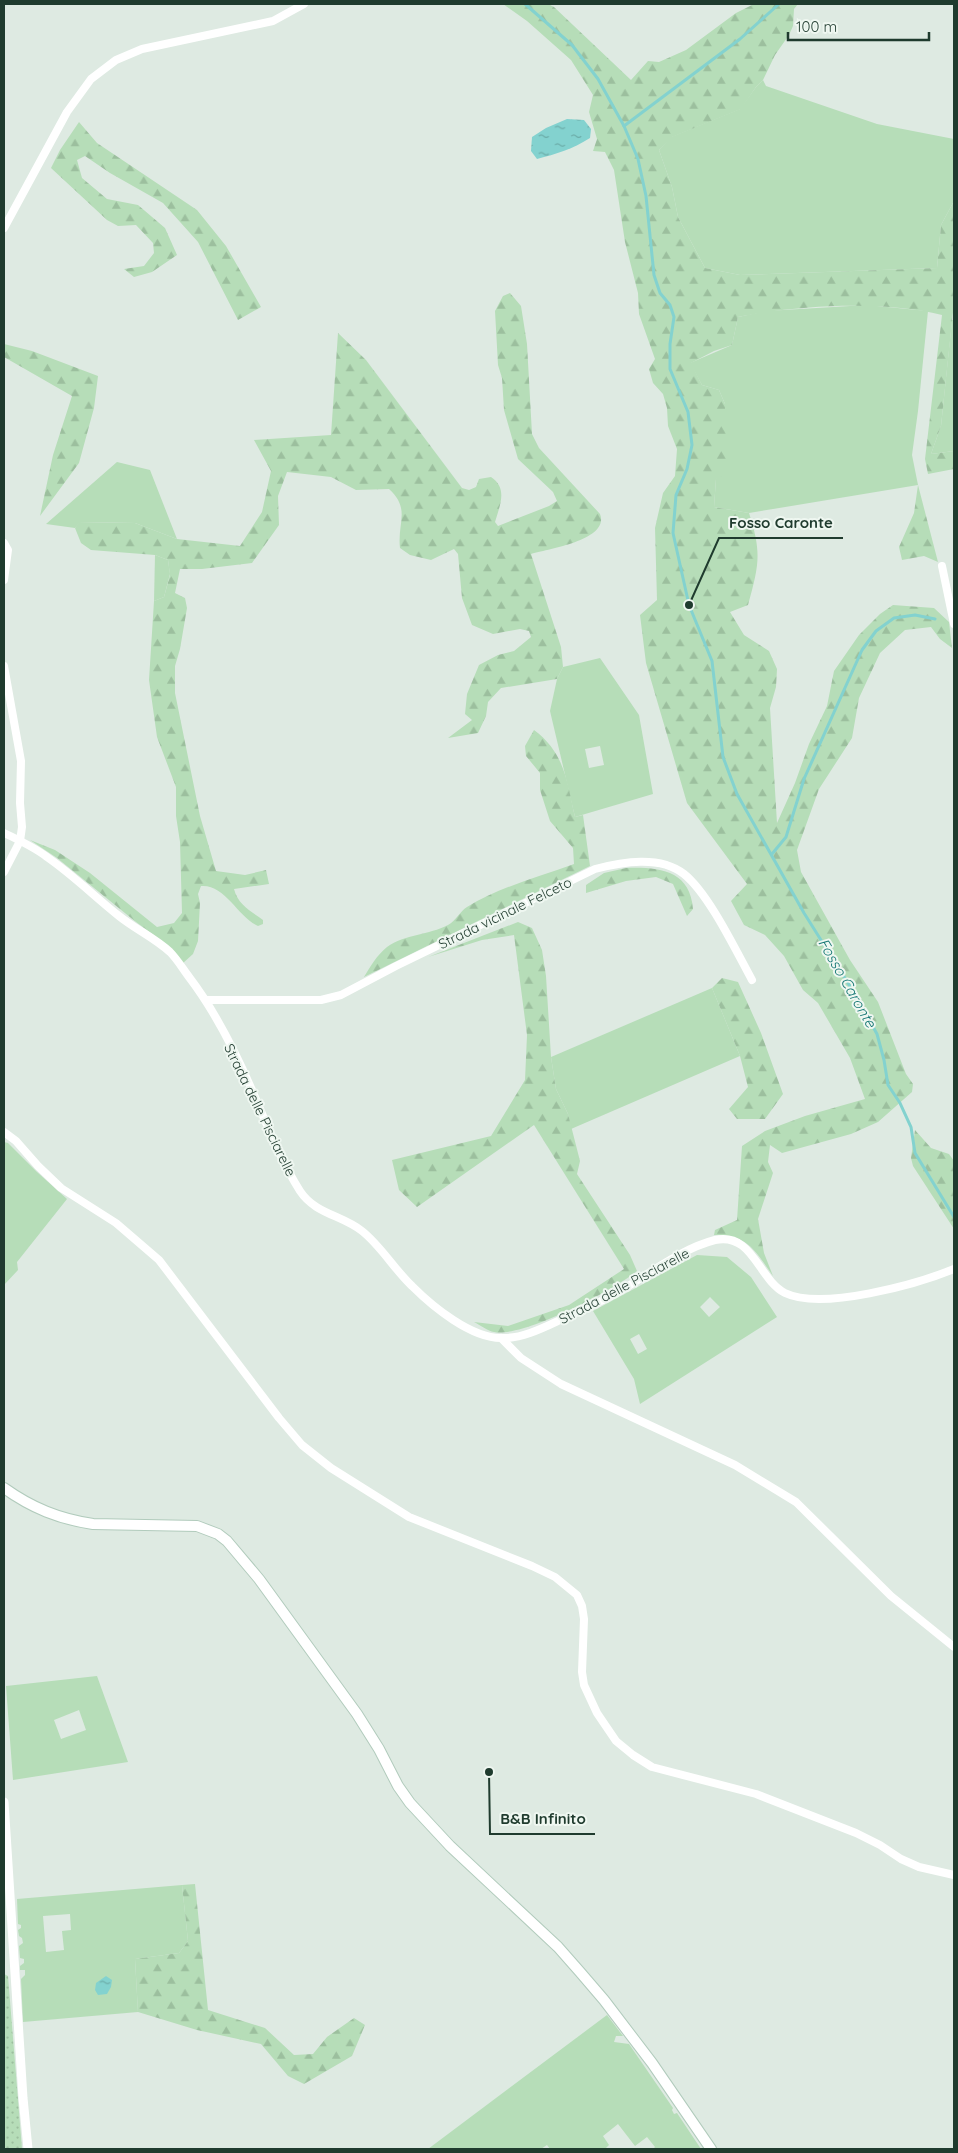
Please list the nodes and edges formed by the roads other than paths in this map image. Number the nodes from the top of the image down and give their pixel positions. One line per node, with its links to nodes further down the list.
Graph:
1 (304, 4): 2 (street)
2 (4, 228)
3 (4, 543): 5 (street)
4 (942, 566): 6 (street)
5 (4, 580)
6 (954, 624)
7 (4, 666): 9 (street)
8 (4, 833): 9 (street, Strada delle Pisciarelle)
9 (20, 841): 10 (street); 12 (street, Strada delle Pisciarelle)
10 (4, 872)
11 (752, 980): 12 (street, Strada vicinale Felceto)
12 (207, 1000): 15 (street, Strada delle Pisciarelle)
13 (4, 1132): 19 (street)
14 (954, 1269): 15 (street, Strada delle Pisciarelle)
15 (501, 1338): 17 (street)
16 (4, 1488): 21 (main road)
17 (954, 1648)
18 (4, 1802): 20 (street)
19 (954, 1875)
20 (28, 2149)
21 (712, 2149)

